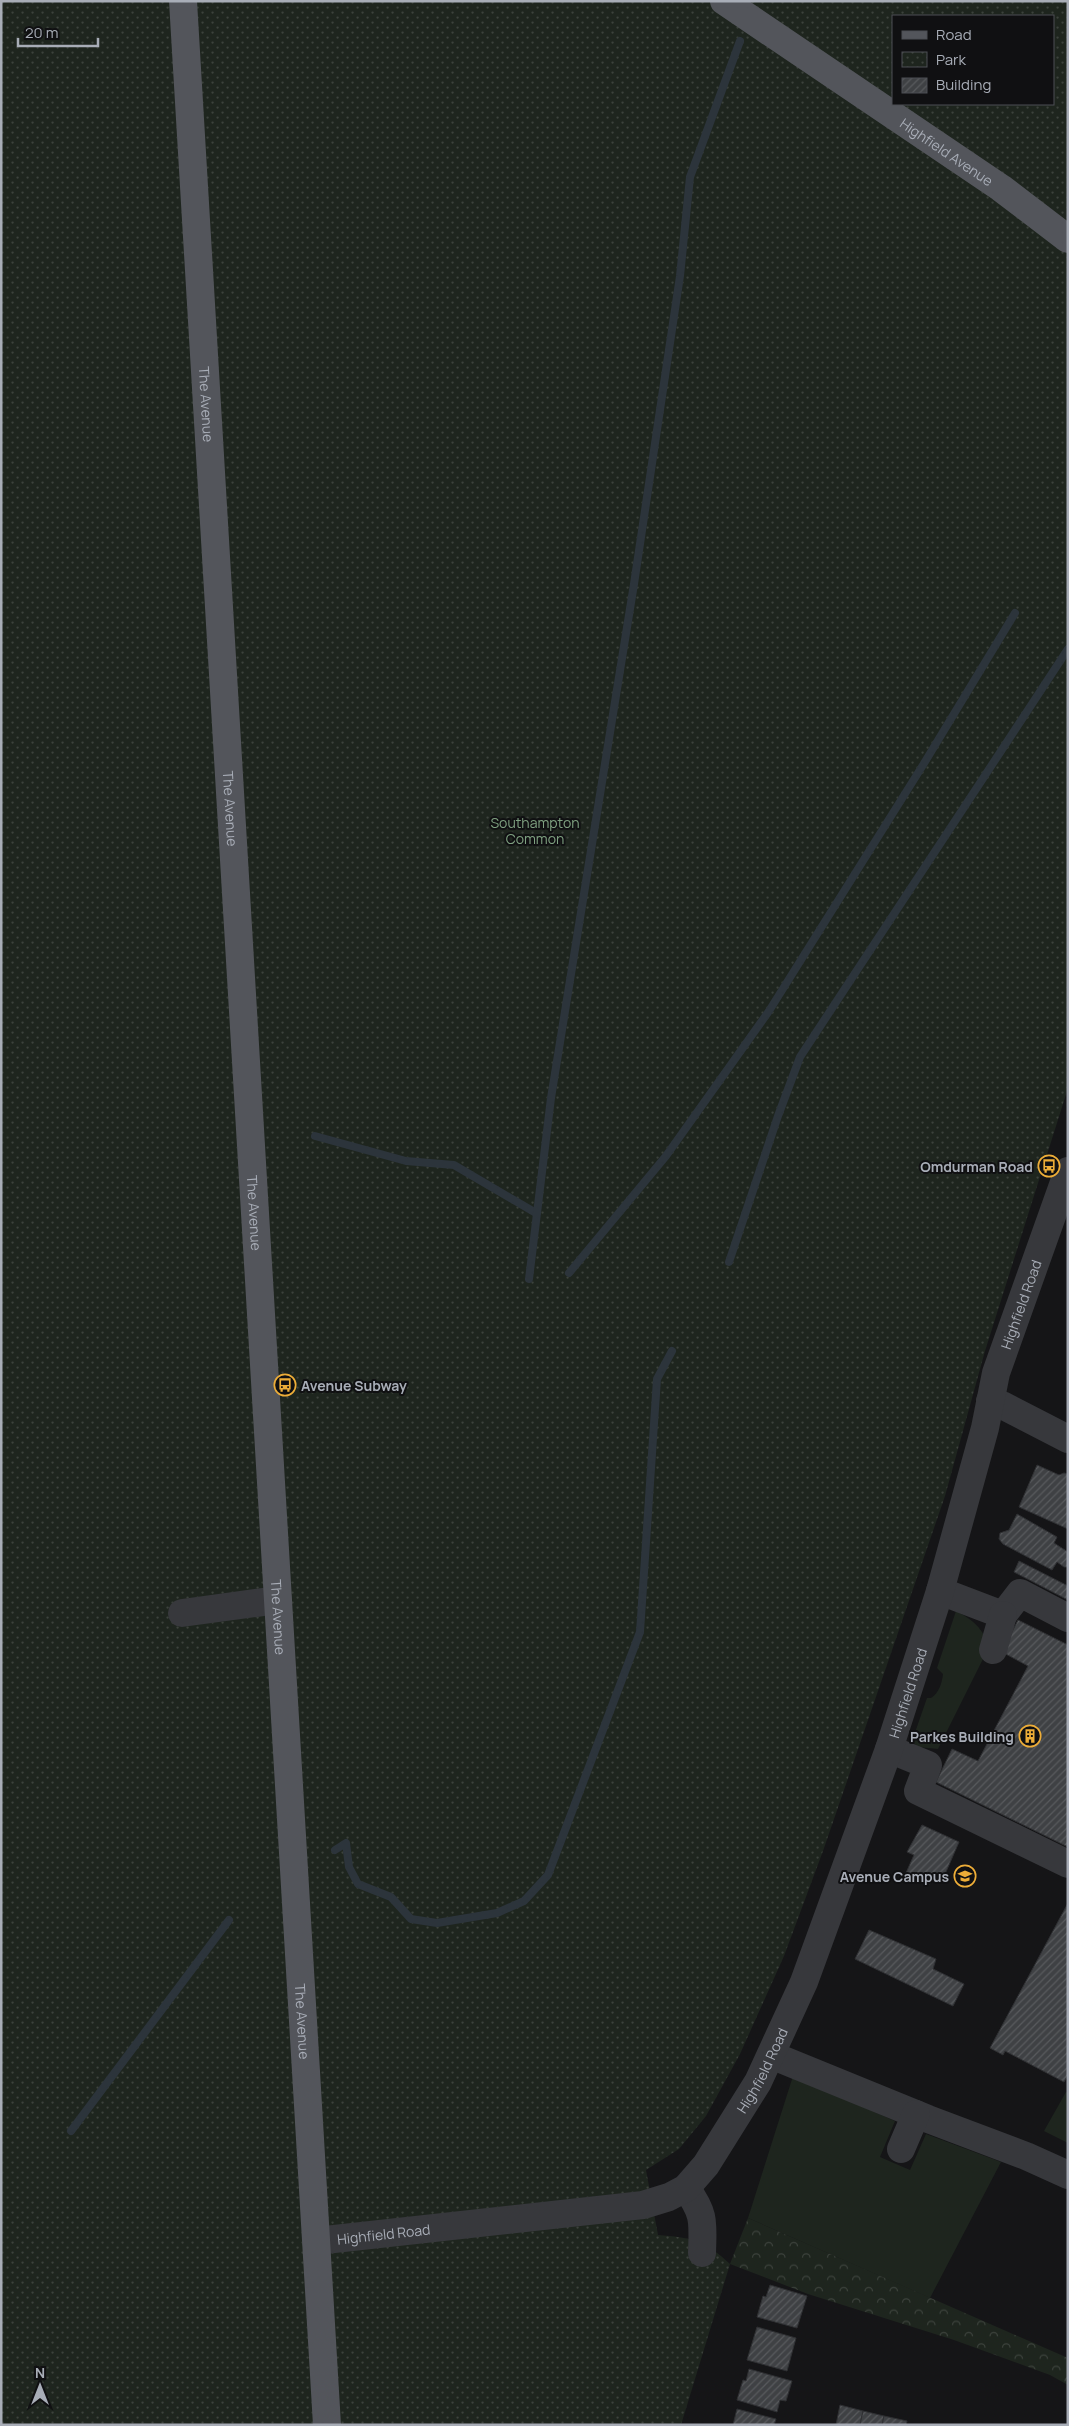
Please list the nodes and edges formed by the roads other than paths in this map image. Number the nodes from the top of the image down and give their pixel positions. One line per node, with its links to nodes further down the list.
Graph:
1 (183, 1): 8 (main road, The Avenue)
2 (724, 1): 3 (main road, Highfield Avenue)
3 (1068, 239)
4 (1068, 1171): 5 (street, Highfield Road)
5 (990, 1401): 6 (street); 7 (street, Highfield Road)
6 (1068, 1439)
7 (940, 1591): 10 (street); 13 (street, Highfield Road)
8 (278, 1600): 9 (street); 20 (main road, The Avenue)
9 (182, 1614)
10 (1004, 1615): 11 (street); 12 (street)
11 (1068, 1618)
12 (993, 1650)
13 (889, 1749): 14 (street); 15 (street, Highfield Road)
14 (1068, 1864)
15 (771, 2055): 16 (street); 19 (street, Highfield Road)
16 (916, 2114): 17 (street); 18 (street)
17 (901, 2149)
18 (1068, 2175)
19 (686, 2188): 20 (street, Highfield Road); 21 (street)
20 (316, 2241): 22 (main road, The Avenue)
21 (702, 2253)
22 (327, 2425)

